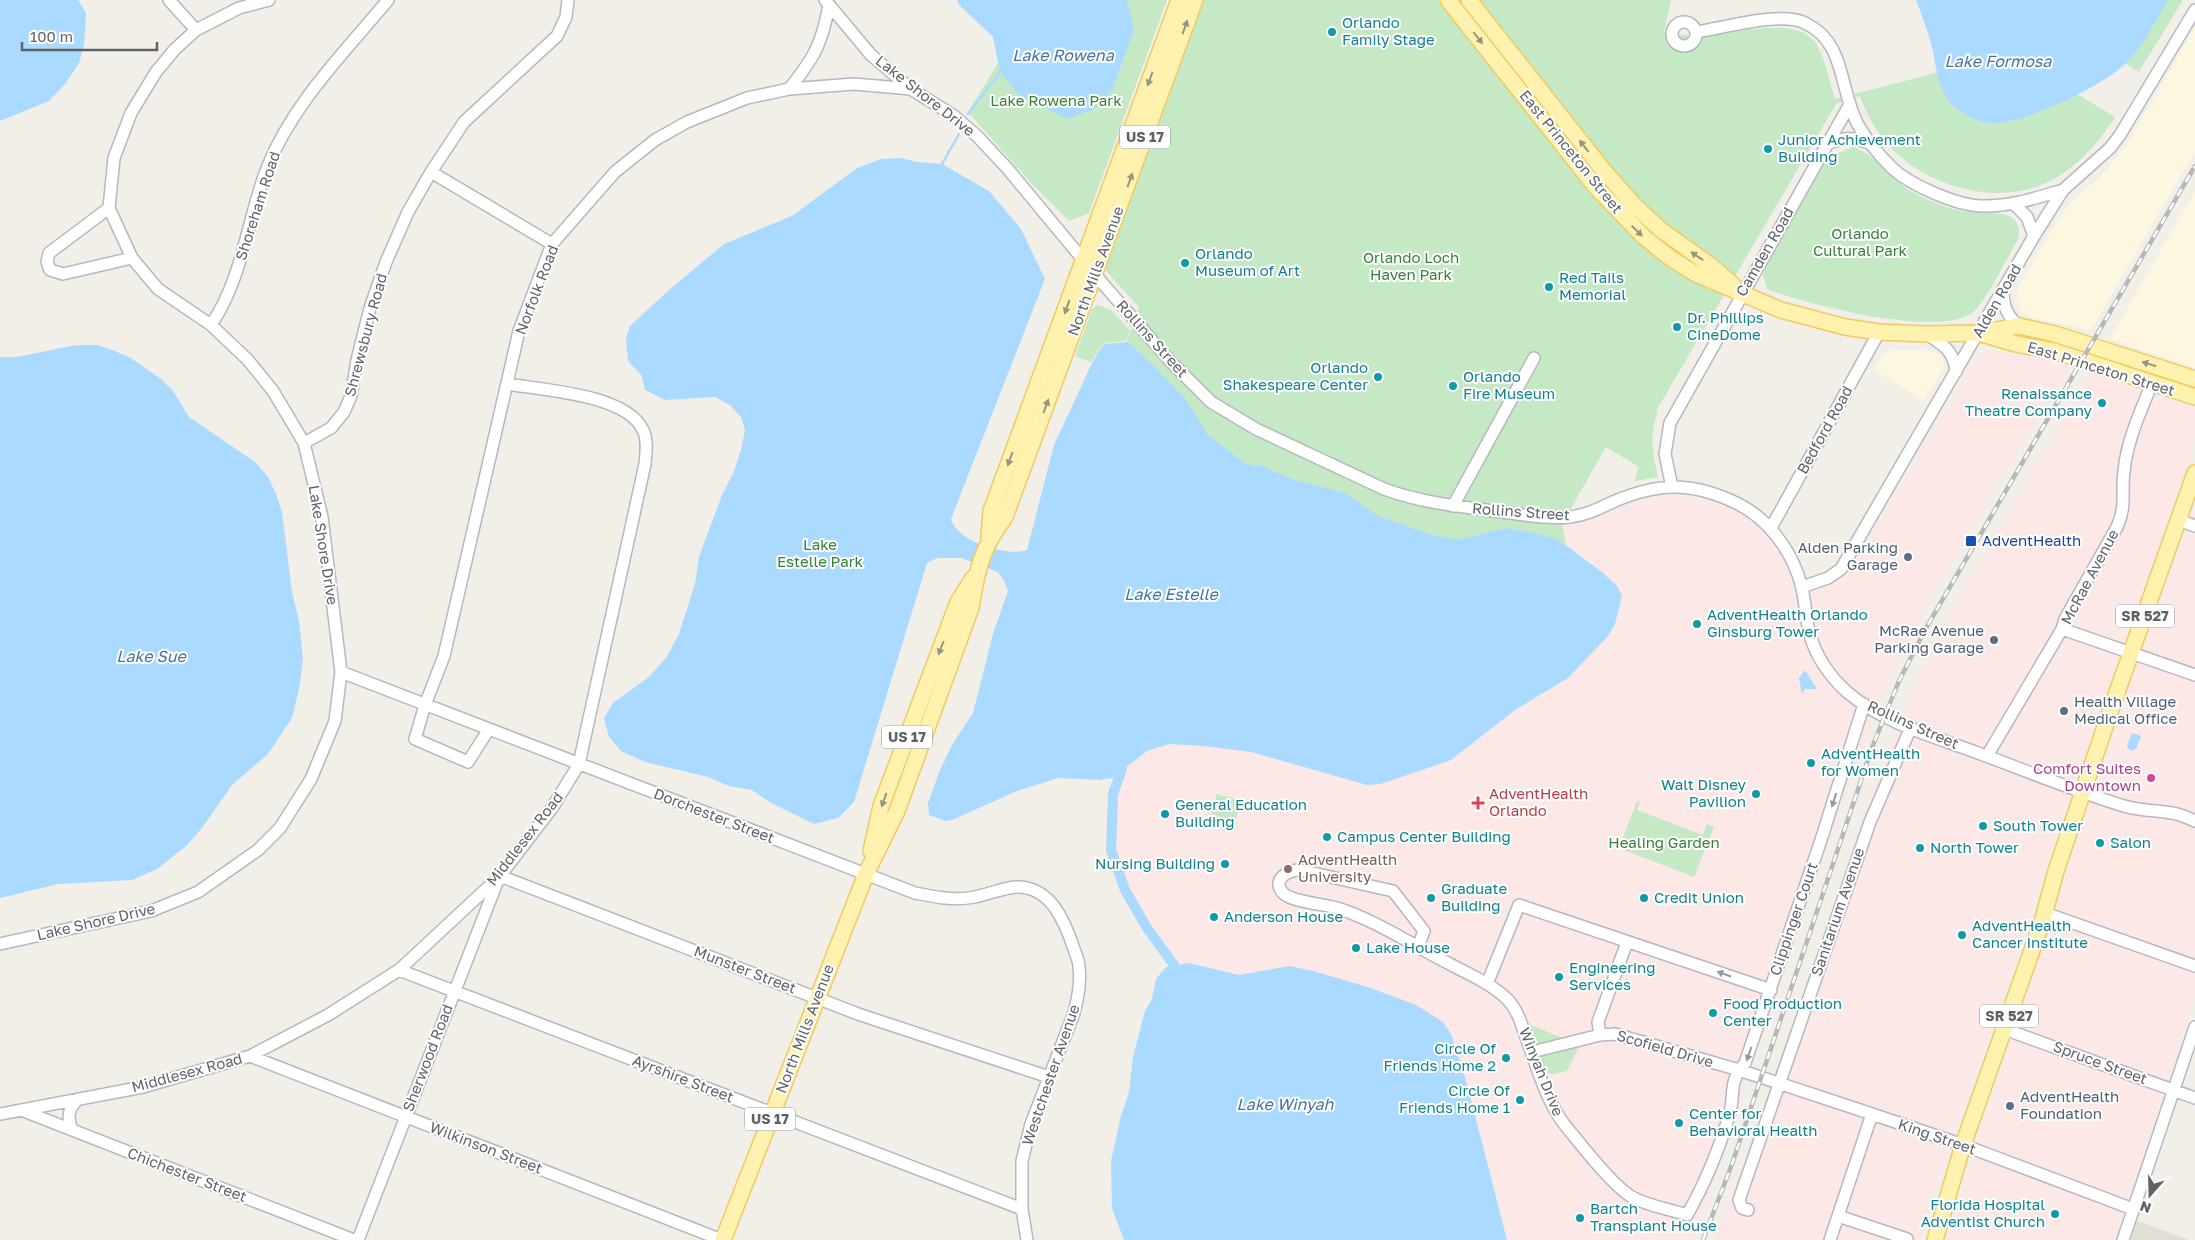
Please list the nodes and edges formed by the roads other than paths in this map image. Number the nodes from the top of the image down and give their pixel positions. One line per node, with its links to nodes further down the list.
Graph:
1 (170, 0): 11 (street)
2 (269, 0): 11 (street)
3 (388, 0): 33 (street, Shoreham Road)
4 (568, 0): 22 (street, Shrewsbury Road)
5 (1178, 0): 29 (main road, North Mills Avenue / US 17, one-way to 29)
6 (1195, 0): 30 (main road, North Mills Avenue / US 17, one-way to 6)
7 (1448, 0): 17 (main road, East Princeton Street, one-way to 17)
8 (1469, 0): 16 (main road, East Princeton Street)
9 (827, 3): 13 (street); 14 (street, Lake Shore Drive)
10 (2195, 10): 23 (street, Alden Road)
11 (196, 30): 25 (street)
12 (1696, 32): 15 (street)
13 (790, 89): 14 (street, Norfolk Road); 27 (street, Norfolk Road)
14 (911, 89): 29 (street, Lake Shore Drive)
15 (1850, 104): 20 (street, Camden Road); 21 (street)
16 (1552, 105): 17 (street); 18 (main road, East Princeton Street)
17 (1540, 116): 19 (main road, East Princeton Street)
18 (1563, 118): 19 (street); 32 (main road, East Princeton Street, one-way to 18)
19 (1551, 129): 32 (main road, East Princeton Street, one-way to 32)
20 (1827, 144): 21 (street); 32 (street, Camden Road)
21 (1872, 144): 24 (street)
22 (430, 172): 27 (street); 44 (street, Shrewsbury Road)
23 (2063, 190): 24 (street); 26 (street, Alden Road)
24 (2014, 204): 26 (street)
25 (109, 208): 28 (street, Lake Shore Drive); 28 (street)
26 (2034, 236): 31 (street, Alden Road)
27 (552, 244): 42 (street, Norfolk Road)
28 (132, 258): 33 (street, Lake Shore Drive)
29 (1083, 261): 30 (street, Rollins Street); 51 (main road, North Mills Avenue / US 17, one-way to 51)
30 (1095, 275): 47 (street, Rollins Street); 51 (main road, North Mills Avenue / US 17, one-way to 30)
31 (2002, 291): 34 (street); 36 (street, Alden Road)
32 (1742, 293): 35 (main road, East Princeton Street); 46 (street, Camden Road)
33 (211, 325): 44 (street, Lake Shore Drive)
34 (2019, 326): 36 (main road, East Princeton Street); 40 (main road, East Princeton Street, one-way to 34)
35 (1879, 332): 37 (main road, East Princeton Street); 50 (street, Bedford Road)
36 (1979, 333): 37 (main road, East Princeton Street); 39 (street, Alden Road); 41 (main road, East Princeton Street)
37 (1926, 334): 39 (street)
38 (1534, 358): 47 (street)
39 (1956, 372): 52 (street, Alden Road)
40 (2195, 379)
41 (2152, 383): 43 (main road, East Princeton Street); 53 (street, McRae Avenue)
42 (507, 384): 58 (street, Norfolk Road); 62 (street, Middlesex Road)
43 (2195, 397)
44 (304, 443): 55 (street, Lake Shore Drive)
45 (2195, 473): 48 (main road, SR 527)
46 (1672, 487): 47 (street, Rollins Street); 50 (street, Rollins Street)
47 (1453, 506)
48 (2179, 520): 49 (street); 54 (main road, SR 527)
49 (2195, 526)
50 (1771, 528): 52 (street, Rollins Street)
51 (989, 538): 65 (main road, North Mills Avenue / US 17)
52 (1802, 587): 57 (street, Rollins Street)
53 (2062, 628): 54 (street); 61 (street, McRae Avenue)
54 (2132, 652): 56 (street); 63 (main road, SR 527)
55 (341, 672): 58 (street, Dorchester Street); 70 (street, Lake Shore Drive)
56 (2195, 675)
57 (1864, 704): 59 (street, Rollins Street); 75 (street, Clippinger Court, one-way to 75)
58 (424, 705): 60 (street, Dorchester Street); 60 (street, Norfolk Road)
59 (1911, 727): 61 (street, Rollins Street); 85 (street, Sanitarium Avenue)
60 (489, 728): 62 (street, Dorchester Street)
61 (1987, 756): 63 (street, Rollins Street)
62 (579, 764): 65 (street, Dorchester Street); 66 (street, Middlesex Road)
63 (2083, 792): 64 (street, Rollins Street); 67 (main road, SR 527)
64 (2195, 821)
65 (866, 874): 68 (street, Dorchester Street); 77 (main road, North Mills Avenue / US 17)
66 (500, 876): 73 (street, Middlesex Road); 76 (street, Sherwood Road); 77 (street, Munster Street)
67 (2045, 913): 72 (street); 79 (main road, SR 527)
68 (1071, 940): 84 (street, Westchester Avenue)
69 (1627, 942): 74 (street); 75 (street, one-way to 69); 80 (street)
70 (0, 944)
71 (1418, 948): 71 (street, Winyah Drive); 74 (street, Winyah Drive)
72 (2195, 966)
73 (399, 970): 76 (street, Ayrshire Street); 82 (street, Middlesex Road)
74 (1486, 984): 81 (street, Winyah Drive)
75 (1770, 990): 83 (street, Clippinger Court, one-way to 83)
76 (454, 991): 90 (street, Ayrshire Street); 93 (street, Sherwood Road)
77 (818, 998): 84 (street, Munster Street); 90 (main road, North Mills Avenue / US 17)
78 (2195, 1027): 86 (street)
79 (2004, 1029): 86 (street, Spruce Street); 95 (main road, SR 527)
80 (1600, 1035): 81 (street, Scofield Drive); 83 (street, Scofield Drive)
81 (1532, 1052): 99 (street, Winyah Drive)
82 (250, 1056): 88 (street, Middlesex Road); 93 (street, Wilkinson Street)
83 (1739, 1070): 85 (street, King Street); 99 (street, Clippinger Court)
84 (1048, 1077): 96 (street, Westchester Avenue)
85 (1779, 1085): 92 (street, King Street); 98 (street, Sanitarium Avenue)
86 (2174, 1090): 87 (street, Spruce Street); 97 (street)
87 (2195, 1098)
88 (78, 1099): 89 (street, Middlesex Road); 94 (street)
89 (21, 1110): 91 (street, Middlesex Road); 94 (street, Chichester Street)
90 (772, 1113): 96 (street, Ayrshire Street); 103 (main road, North Mills Avenue / US 17)
91 (0, 1114)
92 (1872, 1114): 95 (street, King Street); 100 (street)
93 (405, 1116): 102 (street, Sherwood Road); 103 (street, Wilkinson Street)
94 (72, 1130): 101 (street, Chichester Street)
95 (1962, 1145): 97 (street, King Street); 107 (main road, SR 527)
96 (1022, 1209): 104 (street, Westchester Avenue)
97 (2133, 1209): 108 (street)
98 (1748, 1210)
99 (1687, 1215)
100 (1838, 1216): 105 (street); 106 (street)
101 (354, 1240)
102 (358, 1240)
103 (722, 1240)
104 (1027, 1240)
105 (1830, 1240)
106 (1907, 1240)
107 (1935, 1240)
108 (2123, 1240)

